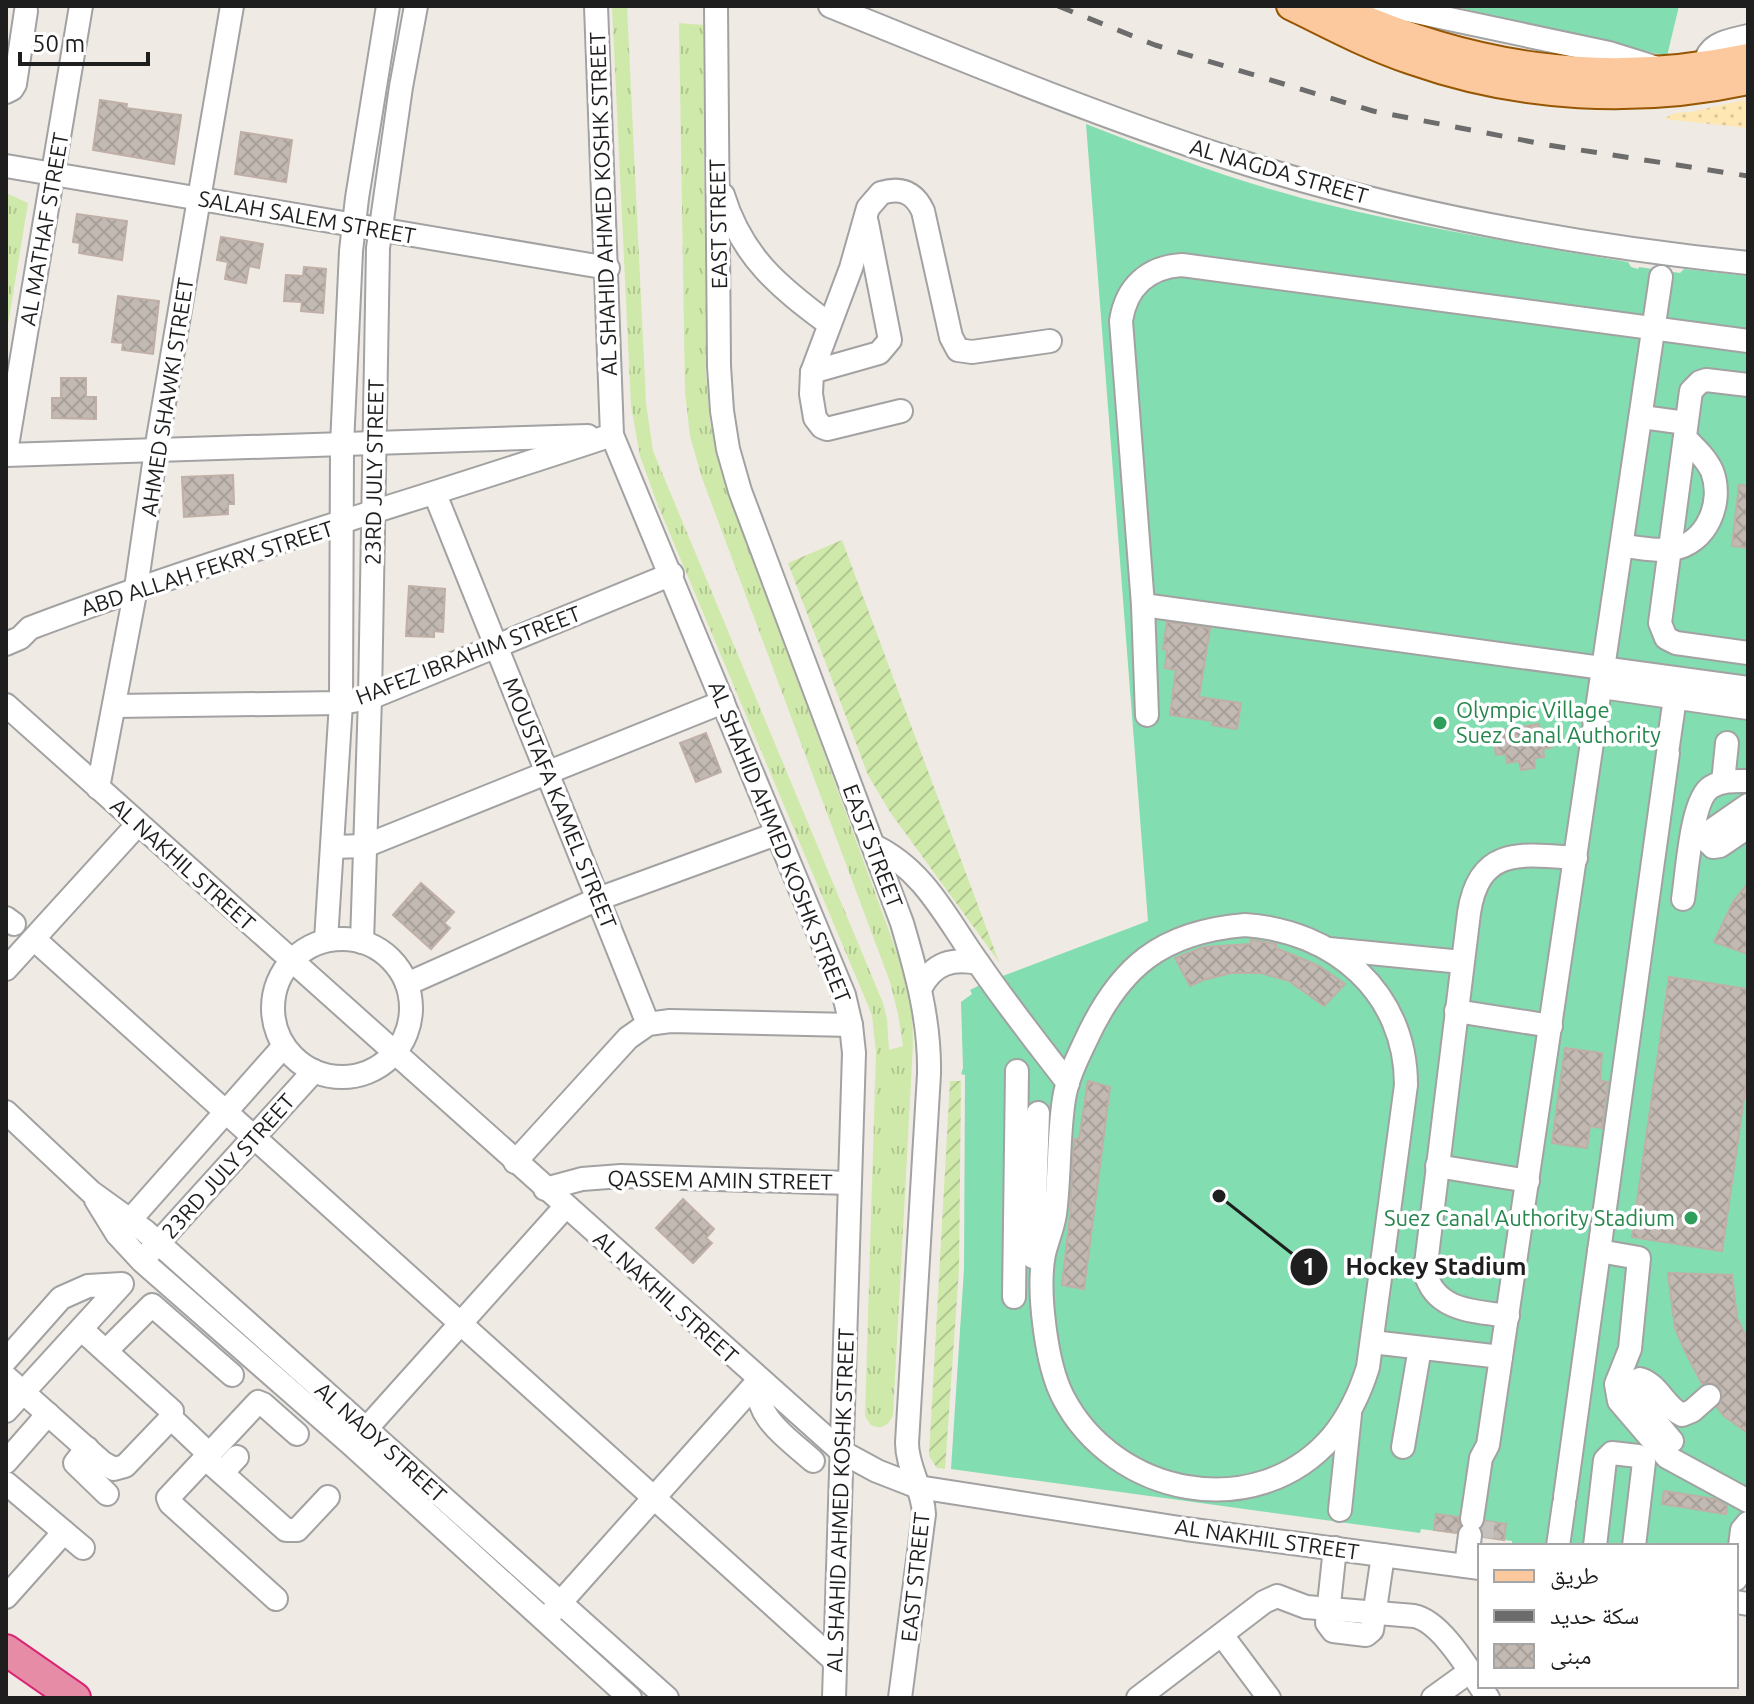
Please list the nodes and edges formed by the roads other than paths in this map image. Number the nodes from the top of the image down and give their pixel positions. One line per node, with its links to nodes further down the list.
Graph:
1 (81, 6): 19 (street, AL MATHAF STREET)
2 (232, 6): 21 (street, AHMED SHAWKI STREET)
3 (388, 6): 15 (street, 23RD JULY STREET)
4 (416, 6): 16 (street, 23RD JULY STREET)
5 (596, 6): 27 (street, AL SHAHID AHMED KOSHK STREET)
6 (716, 6): 20 (street, EAST STREET)
7 (830, 6): 26 (street, AL NAGDA STREET)
8 (1290, 6): 14 (main road)
9 (1342, 9): 13 (main road)
10 (30, 21): 17 (street)
11 (1748, 36): 13 (street)
12 (1748, 57): 13 (main road)
13 (1704, 65)
14 (1748, 81)
15 (375, 83): 16 (street); 23 (street, 23RD JULY STREET)
16 (401, 87): 24 (street, 23RD JULY STREET)
17 (6, 92)
18 (6, 166): 19 (street, SALAH SALEM STREET)
19 (53, 174): 21 (street, SALAH SALEM STREET); 41 (street, AL MATHAF STREET)
20 (717, 175): 28 (street); 74 (street, EAST STREET)
21 (200, 198): 23 (street, SALAH SALEM STREET); 40 (street, AHMED SHAWKI STREET)
22 (866, 216): 28 (street); 30 (street); 32 (street)
23 (354, 225): 24 (street, SALAH SALEM STREET); 39 (street, 23RD JULY STREET)
24 (380, 230): 27 (street, SALAH SALEM STREET); 38 (street, 23RD JULY STREET)
25 (1748, 263): 26 (street, AL NAGDA STREET)
26 (1662, 267): 29 (street)
27 (608, 268): 37 (street, AL SHAHID AHMED KOSHK STREET)
28 (829, 324): 32 (street)
29 (1654, 328): 31 (street); 35 (street); 49 (street)
30 (1050, 341)
31 (1748, 341)
32 (812, 372): 34 (street)
33 (1748, 385): 36 (street)
34 (901, 411)
35 (1642, 417): 36 (street); 45 (street)
36 (1686, 430): 46 (street); 46 (street)
37 (612, 435): 38 (street); 42 (street, ABD ALLAH FEKRY STREET); 47 (street, AL SHAHID AHMED KOSHK STREET)
38 (374, 442): 39 (street); 43 (street, 23RD JULY STREET)
39 (342, 445): 40 (street); 44 (street, 23RD JULY STREET)
40 (156, 450): 41 (street); 48 (street, AHMED SHAWKI STREET)
41 (6, 454)
42 (435, 494): 43 (street, ABD ALLAH FEKRY STREET); 53 (street, MOUSTAFA KAMEL STREET)
43 (373, 514): 44 (street, ABD ALLAH FEKRY STREET); 58 (street, 23RD JULY STREET)
44 (343, 523): 48 (street, ABD ALLAH FEKRY STREET); 60 (street, 23RD JULY STREET)
45 (1622, 546): 46 (street); 55 (street)
46 (1670, 550): 54 (street)
47 (672, 574): 53 (street, HAFEZ IBRAHIM STREET); 59 (street, AL SHAHID AHMED KOSHK STREET)
48 (136, 588): 50 (street, ABD ALLAH FEKRY STREET); 62 (street, AHMED SHAWKI STREET)
49 (1143, 605): 55 (street); 64 (street)
50 (30, 628): 51 (street, ABD ALLAH FEKRY STREET); 52 (street, ABD ALLAH FEKRY STREET)
51 (6, 629)
52 (6, 644)
53 (497, 645): 58 (street, HAFEZ IBRAHIM STREET); 65 (street, MOUSTAFA KAMEL STREET)
54 (1748, 653)
55 (1603, 677): 56 (street); 76 (street)
56 (1676, 688): 57 (street); 63 (street); 111 (street)
57 (1748, 688)
58 (370, 698): 60 (street, HAFEZ IBRAHIM STREET); 73 (street, 23RD JULY STREET)
59 (723, 702): 65 (street); 72 (street, AL SHAHID AHMED KOSHK STREET)
60 (341, 703): 62 (street, HAFEZ IBRAHIM STREET); 75 (street, 23RD JULY STREET)
61 (6, 705): 68 (street, AL NAKHIL STREET)
62 (114, 706): 68 (street, AHMED SHAWKI STREET)
63 (1740, 707): 67 (street)
64 (1147, 715)
65 (548, 771): 73 (street); 77 (street, MOUSTAFA KAMEL STREET)
66 (1748, 781): 67 (street)
67 (1723, 782): 78 (street)
68 (98, 788): 70 (street, AL NAKHIL STREET)
69 (1748, 805): 71 (street)
70 (138, 824): 79 (street); 83 (street, AL NAKHIL STREET)
71 (1748, 827)
72 (776, 834): 77 (street); 91 (street, AL SHAHID AHMED KOSHK STREET)
73 (365, 846): 75 (street); 81 (street, 23RD JULY STREET)
74 (874, 846): 85 (street); 88 (street, EAST STREET)
75 (332, 847): 80 (street, 23RD JULY STREET)
76 (1576, 858): 84 (street); 92 (street)
77 (598, 899): 87 (street); 90 (street, MOUSTAFA KAMEL STREET)
78 (1683, 899)
79 (34, 939): 86 (street); 99 (street)
80 (326, 940): 81 (street); 83 (street)
81 (362, 942): 87 (street)
82 (1329, 949): 84 (street); 97 (street); 119 (street)
83 (290, 961): 93 (street); 94 (street, AL NAKHIL STREET)
84 (1462, 962): 89 (street)
85 (978, 963): 88 (street); 97 (street)
86 (6, 969)
87 (407, 984): 94 (street)
88 (921, 987): 144 (street, EAST STREET)
89 (1456, 1011): 92 (street); 104 (street)
90 (648, 1024): 91 (street); 103 (street)
91 (851, 1025): 106 (street, AL SHAHID AHMED KOSHK STREET)
92 (1551, 1026): 105 (street)
93 (284, 1046): 95 (street); 99 (street, 23RD JULY STREET)
94 (394, 1054): 95 (street); 103 (street, AL NAKHIL STREET)
95 (314, 1071): 102 (street, 23RD JULY STREET)
96 (1017, 1071): 100 (street)
97 (1068, 1083): 101 (street)
98 (6, 1112): 109 (street, AL NADY STREET)
99 (226, 1112): 102 (street); 109 (street, 23RD JULY STREET)
100 (1027, 1113): 101 (street); 112 (street)
101 (1062, 1113): 112 (street)
102 (254, 1138): 110 (street, 23RD JULY STREET); 117 (street)
103 (515, 1162): 107 (street, AL NAKHIL STREET)
104 (1437, 1166): 105 (street); 116 (street)
105 (1528, 1181): 116 (street)
106 (849, 1183): 107 (street, QASSEM AMIN STREET); 138 (street, AL SHAHID AHMED KOSHK STREET)
107 (545, 1189): 108 (street, AL NAKHIL STREET)
108 (565, 1207): 117 (street); 127 (street, AL NAKHIL STREET)
109 (124, 1226): 110 (street, AL NADY STREET); 113 (street, AL NADY STREET)
110 (158, 1243): 113 (street, 23RD JULY STREET); 122 (street, AL NADY STREET)
111 (1599, 1251): 142 (street); 152 (street)
112 (1030, 1256): 115 (street); 130 (street)
113 (142, 1261): 114 (street, 23RD JULY STREET); 125 (street, AL NADY STREET)
114 (122, 1284): 118 (street, 23RD JULY STREET); 124 (street)
115 (1014, 1297)
116 (1508, 1316): 123 (street)
117 (461, 1323): 135 (street); 147 (street)
118 (81, 1329): 121 (street); 128 (street, 23RD JULY STREET)
119 (1372, 1342): 120 (street); 130 (street)
120 (1420, 1348): 123 (street); 136 (street)
121 (106, 1351): 126 (street); 133 (street)
122 (286, 1357): 125 (street); 135 (street, AL NADY STREET)
123 (1501, 1357): 155 (street)
124 (6, 1360)
125 (270, 1374): 135 (street, AL NADY STREET)
126 (232, 1375)
127 (759, 1380): 138 (street, AL NAKHIL STREET); 140 (street); 147 (street)
128 (14, 1385): 131 (street, 23RD JULY STREET); 132 (street)
129 (1709, 1396): 142 (street)
130 (1351, 1409): 149 (street)
131 (6, 1411)
132 (48, 1414): 137 (street); 141 (street)
133 (171, 1418): 137 (street); 139 (street)
134 (297, 1434): 139 (street)
135 (359, 1437): 162 (street, AL NADY STREET); 165 (street, AL NADY STREET)
136 (1403, 1447)
137 (87, 1448): 145 (street)
138 (842, 1452): 144 (street, AL NAKHIL STREET); 168 (street, AL SHAHID AHMED KOSHK STREET)
139 (218, 1461): 146 (street); 161 (street)
140 (813, 1461)
141 (6, 1462)
142 (1701, 1476): 148 (street)
143 (6, 1483): 151 (street)
144 (918, 1487): 157 (street, AL NAKHIL STREET); 175 (street, EAST STREET)
145 (107, 1494)
146 (328, 1497)
147 (654, 1497): 162 (street); 168 (street)
148 (1748, 1501)
149 (1340, 1510)
150 (1748, 1523): 159 (street)
151 (64, 1532): 156 (street); 160 (street)
152 (1558, 1544)
153 (1595, 1544): 154 (street)
154 (1634, 1544)
155 (1477, 1546): 158 (street, AL NAKHIL STREET)
156 (83, 1548)
157 (1335, 1548): 158 (street, AL NAKHIL STREET); 163 (street)
158 (1383, 1555): 164 (street)
159 (1738, 1563)
160 (6, 1597)
161 (276, 1599)
162 (561, 1602): 165 (street); 173 (street, AL NADY STREET)
163 (1328, 1608): 164 (street); 166 (street)
164 (1376, 1612): 169 (street)
165 (544, 1621): 172 (street, AL NADY STREET)
166 (1222, 1635): 176 (street); 177 (street)
167 (6, 1650): 171 (highway)
168 (835, 1661): 174 (street, AL SHAHID AHMED KOSHK STREET)
169 (1469, 1672): 170 (street); 178 (street)
170 (1478, 1684)
171 (75, 1698)
172 (630, 1698)
173 (667, 1698)
174 (834, 1698)
175 (900, 1698)
176 (1138, 1698)
177 (1269, 1698)
178 (1433, 1698)

